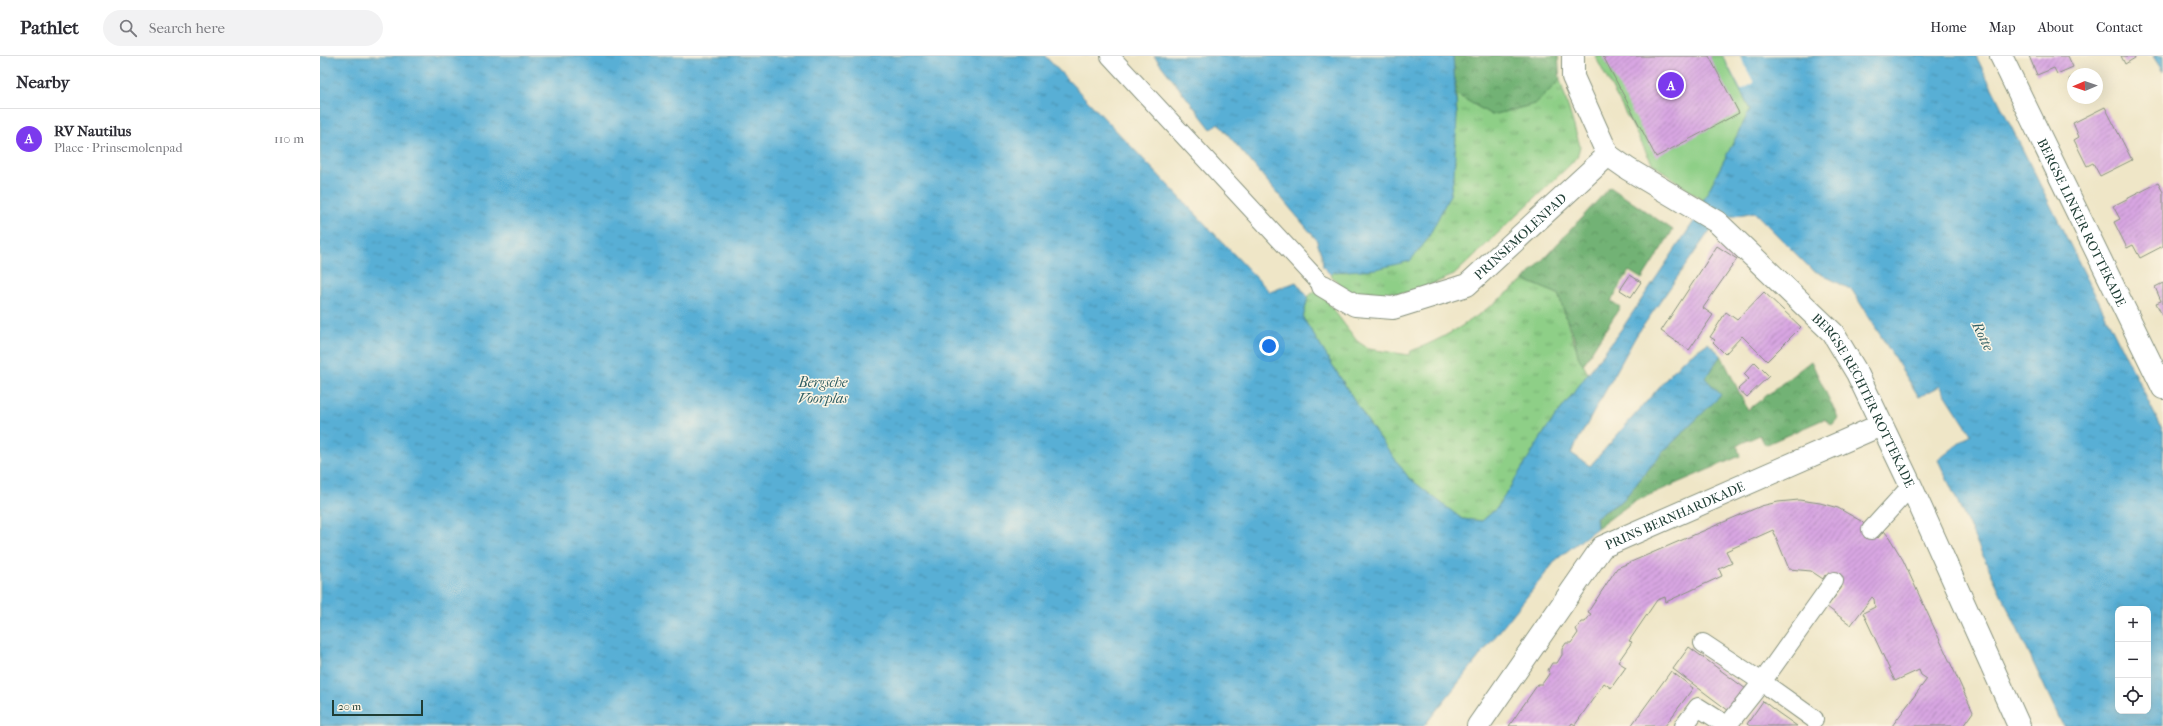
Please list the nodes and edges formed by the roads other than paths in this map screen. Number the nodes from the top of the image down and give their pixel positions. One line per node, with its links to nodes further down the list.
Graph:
1 (1110, 56): 5 (lane)
2 (1573, 56): 4 (street)
3 (2001, 56): 6 (street, BERGSE LINKER ROTTEKADE)
4 (1608, 155): 5 (street, PRINSEMOLENPAD); 7 (street, BERGSE RECHTER ROTTEKADE)
5 (1323, 286)
6 (2163, 388)
7 (1882, 424): 8 (street, BERGSE RECHTER ROTTEKADE); 14 (street, PRINS BERNHARDKADE)
8 (1911, 486): 9 (lane); 17 (street, BERGSE RECHTER ROTTEKADE)
9 (1872, 530)
10 (1834, 581): 12 (lane)
11 (1703, 643): 12 (lane)
12 (1762, 682): 13 (lane); 16 (lane)
13 (1814, 719)
14 (1478, 726)
15 (1684, 726): 16 (lane)
16 (1728, 726)
17 (2019, 726)

